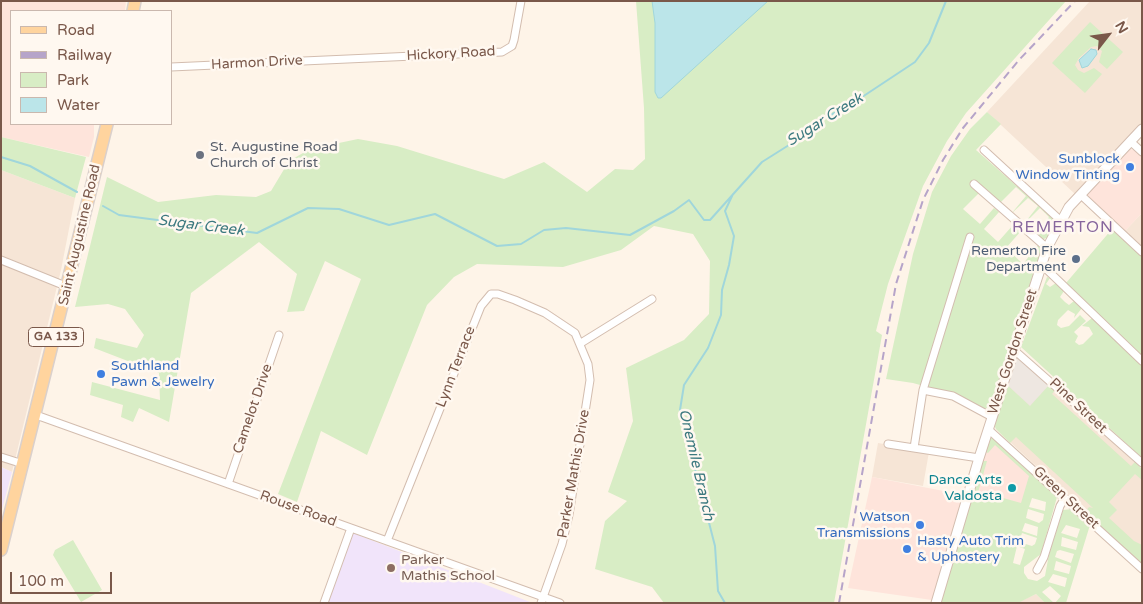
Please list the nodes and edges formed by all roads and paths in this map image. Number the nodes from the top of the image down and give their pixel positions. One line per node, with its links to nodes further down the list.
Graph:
1 (521, 1): 2 (street, Hickory Road)
2 (342, 59): 3 (street, Harmon Drive)
3 (172, 67)
4 (107, 125): 17 (main road, Saint Augustine Road / GA 133)
5 (1142, 129): 6 (street, West Gordon Street)
6 (1130, 142): 8 (street); 10 (street, West Gordon Street)
7 (984, 150): 11 (street)
8 (1142, 152)
9 (974, 184): 13 (street)
10 (1081, 195): 11 (street, West Gordon Street); 14 (street)
11 (1060, 220): 13 (street, West Gordon Street)
12 (970, 237): 23 (street)
13 (1047, 248): 16 (street, West Gordon Street)
14 (1142, 252)
15 (1, 260): 17 (street)
16 (1041, 264): 21 (street, West Gordon Street); 22 (street)
17 (68, 286): 24 (main road, Saint Augustine Road / GA 133)
18 (652, 299): 20 (street)
19 (279, 335): 33 (street, Camelot Drive)
20 (581, 343): 36 (street, Lynn Terrace); 40 (street, Parker Mathis Drive)
21 (1014, 350): 25 (street, West Gordon Street); 31 (street, Pine Street)
22 (1142, 361)
23 (923, 390): 25 (street); 28 (street)
24 (36, 415): 32 (main road, Saint Augustine Road / GA 133); 33 (street, Rouse Road)
25 (992, 417): 26 (street, West Gordon Street)
26 (988, 428): 30 (street, West Gordon Street); 34 (street, Green Street)
27 (888, 444): 28 (street)
28 (914, 448): 30 (street)
29 (1, 457): 32 (street)
30 (979, 458): 43 (street, West Gordon Street)
31 (1142, 463)
32 (23, 464): 37 (main road, Saint Augustine Road / GA 133)
33 (228, 484): 35 (street, Rouse Road)
34 (1065, 498): 38 (street, Green Street); 39 (street)
35 (351, 528): 36 (street, Rouse Road); 41 (street)
36 (387, 541): 40 (street, Rouse Road)
37 (1, 550)
38 (1142, 569)
39 (1037, 570)
40 (542, 600): 42 (street, Rouse Road)
41 (324, 603)
42 (560, 603)
43 (936, 603)

